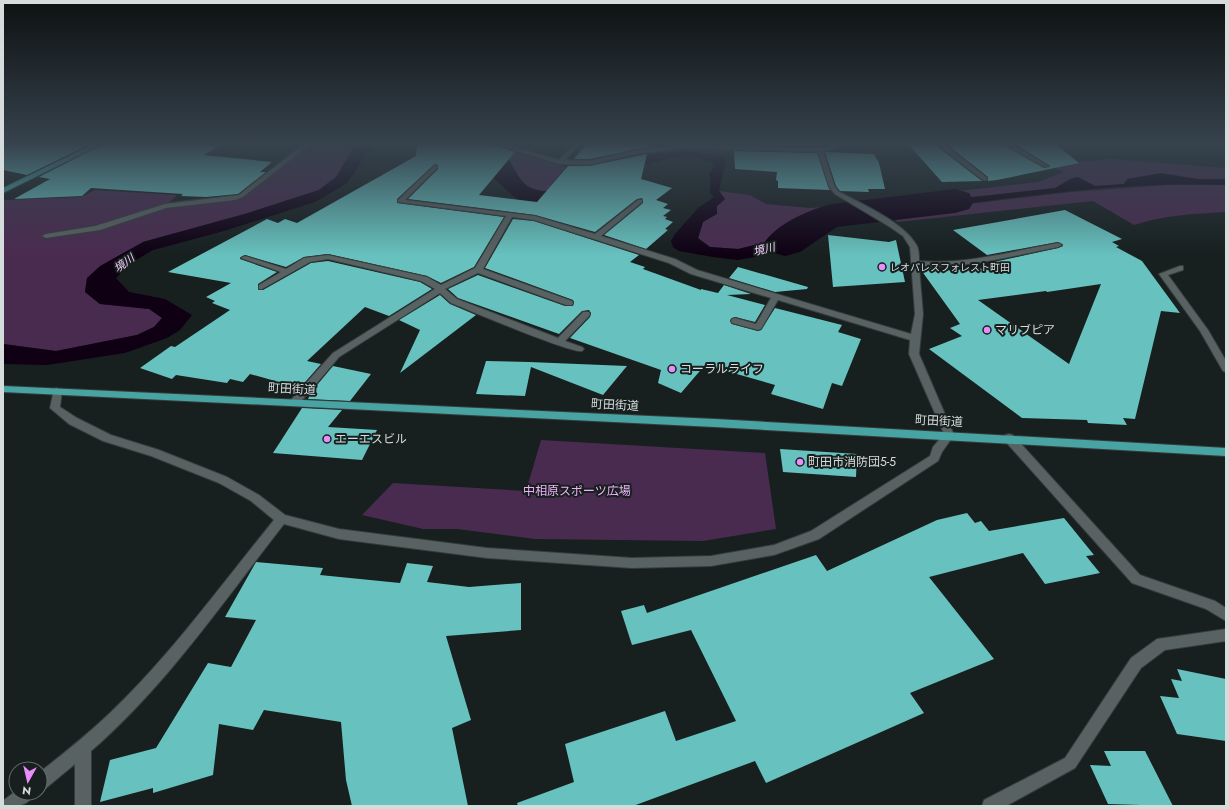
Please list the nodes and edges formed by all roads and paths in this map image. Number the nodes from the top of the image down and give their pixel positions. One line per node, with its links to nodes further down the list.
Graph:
1 (24, 181): 5 (main road)
2 (261, 181): 8 (street)
3 (421, 181): 7 (street)
4 (830, 181): 12 (street)
5 (3, 191)
6 (640, 201): 9 (street)
7 (510, 215): 9 (street); 14 (street)
8 (46, 236)
9 (596, 237): 18 (street)
10 (1058, 244): 12 (street)
11 (245, 258): 15 (street)
12 (916, 263): 22 (street)
13 (1180, 268): 25 (street)
14 (478, 270): 17 (street); 19 (street)
15 (286, 272): 16 (street); 17 (street)
16 (262, 287)
17 (440, 289): 23 (street); 28 (street)
18 (776, 297): 21 (street); 22 (street)
19 (569, 302)
20 (586, 314): 23 (street)
21 (735, 320)
22 (915, 338): 29 (street)
23 (559, 342): 24 (street)
24 (579, 349)
25 (1226, 369)
26 (3, 389): 27 (main road, 町田街道)
27 (57, 391): 28 (main road, 町田街道); 32 (street)
28 (294, 403): 29 (main road, 町田街道)
29 (949, 435): 30 (main road, 町田街道); 32 (street)
30 (1010, 438): 31 (main road, 町田街道); 33 (street)
31 (1226, 452)
32 (281, 519): 35 (street)
33 (1226, 615)
34 (1226, 635): 38 (street)
35 (83, 748): 36 (street); 37 (street)
36 (48, 776)
37 (83, 806)
38 (990, 806)

